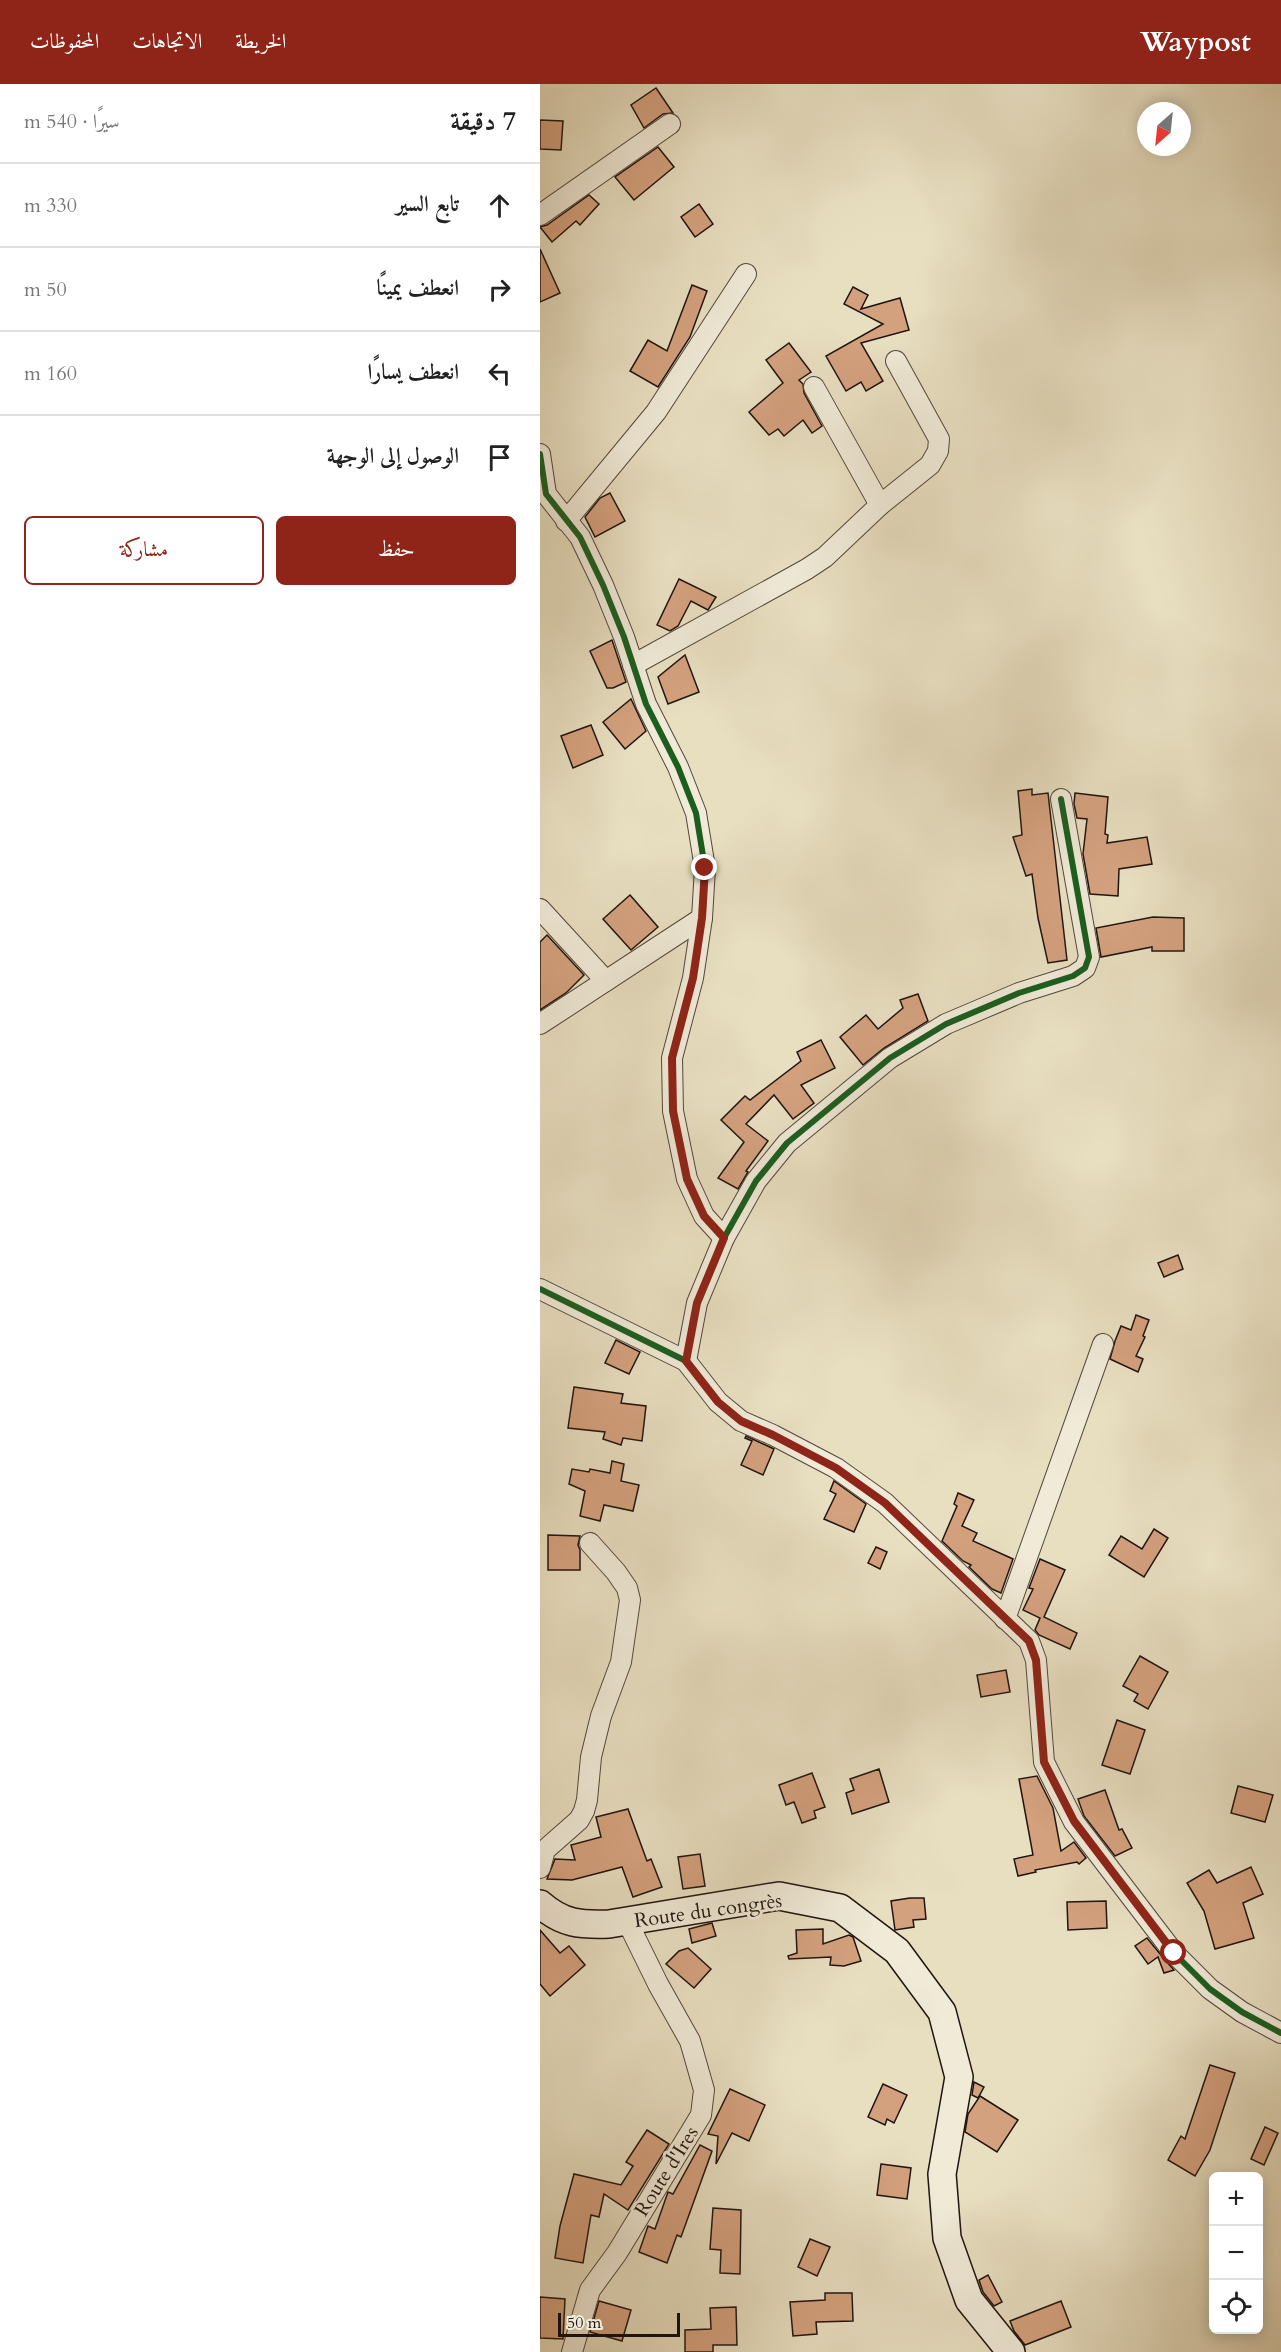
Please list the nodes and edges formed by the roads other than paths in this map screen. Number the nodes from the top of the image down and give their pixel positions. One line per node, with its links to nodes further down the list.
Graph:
1 (670, 124): 2 (street)
2 (540, 215)
3 (747, 274): 8 (street)
4 (896, 360): 7 (street)
5 (814, 387): 7 (street)
6 (540, 459): 8 (street)
7 (880, 505): 9 (street)
8 (566, 521): 9 (street)
9 (633, 665): 12 (street)
10 (1060, 799): 15 (street)
11 (540, 909): 13 (street)
12 (702, 918): 13 (street); 15 (street)
13 (606, 981): 14 (street)
14 (540, 1024)
15 (724, 1238): 18 (street)
16 (540, 1289): 18 (street)
17 (1103, 1344): 20 (street)
18 (686, 1361): 20 (street)
19 (590, 1543): 21 (street)
20 (1005, 1619): 24 (street)
21 (540, 1868)
22 (541, 1901): 23 (main road, Route du congrès)
23 (627, 1921): 25 (street, Route d'Ires); 26 (main road, Route du congrès)
24 (1281, 2033)
25 (572, 2352)
26 (1011, 2352)

